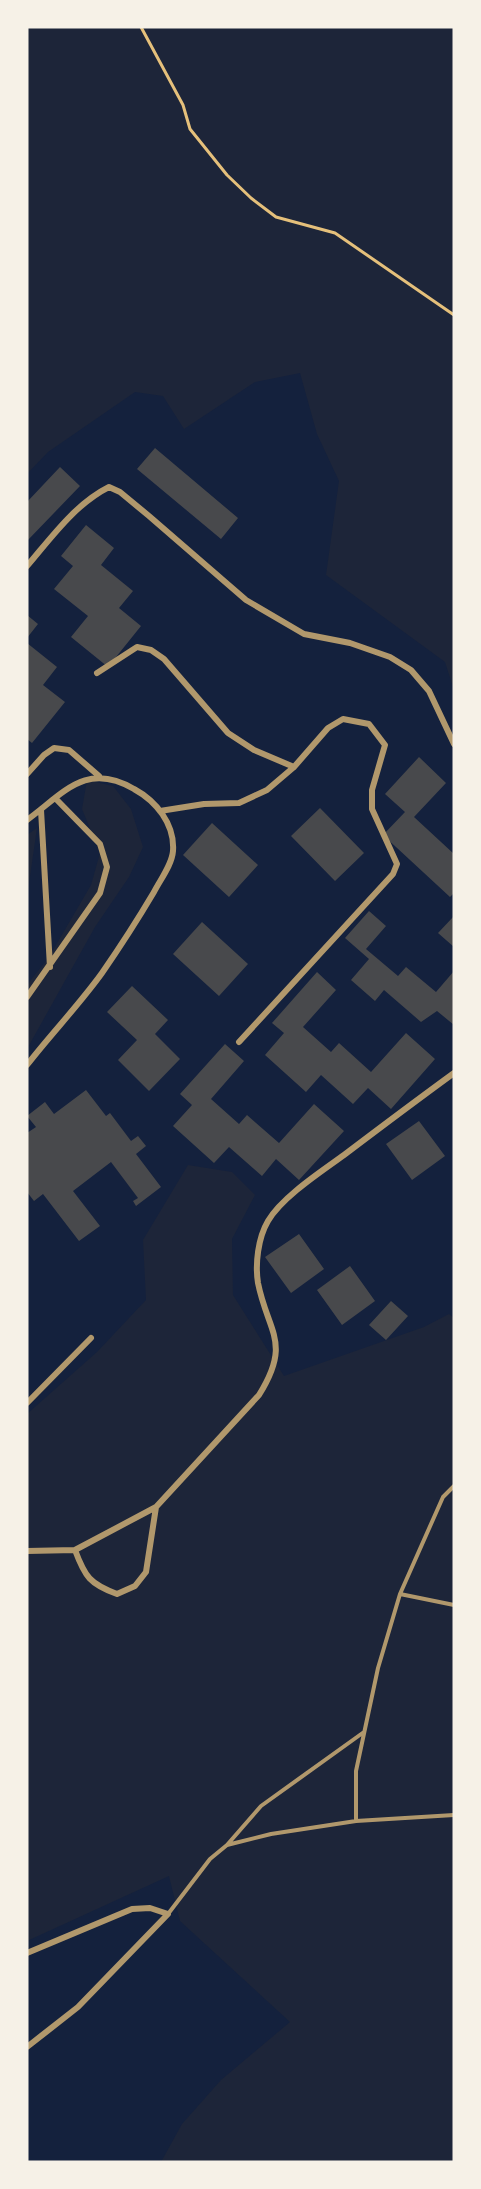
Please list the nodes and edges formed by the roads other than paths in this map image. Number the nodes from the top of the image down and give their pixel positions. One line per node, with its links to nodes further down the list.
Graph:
1 (27, 566): 3 (street)
2 (97, 674): 4 (street)
3 (454, 744)
4 (294, 767): 9 (street); 13 (street)
5 (27, 774): 6 (street)
6 (99, 776): 7 (street); 9 (street)
7 (56, 799): 8 (street); 11 (street)
8 (41, 810): 10 (street); 11 (street)
9 (160, 811): 14 (street)
10 (27, 820)
11 (50, 967): 12 (street)
12 (27, 997)
13 (239, 1042)
14 (27, 1065)
15 (454, 1073): 19 (street)
16 (91, 1338): 17 (street)
17 (27, 1403)
18 (454, 1486): 22 (lane)
19 (156, 1507): 20 (street); 20 (street)
20 (75, 1550): 21 (street)
21 (27, 1551)
22 (400, 1594): 23 (lane); 24 (lane)
23 (454, 1605)
24 (364, 1731): 26 (lane); 27 (lane)
25 (454, 1815): 26 (lane)
26 (356, 1821): 27 (lane)
27 (227, 1845): 28 (lane)
28 (168, 1914): 29 (street); 30 (street)
29 (27, 1953)
30 (27, 2047)

